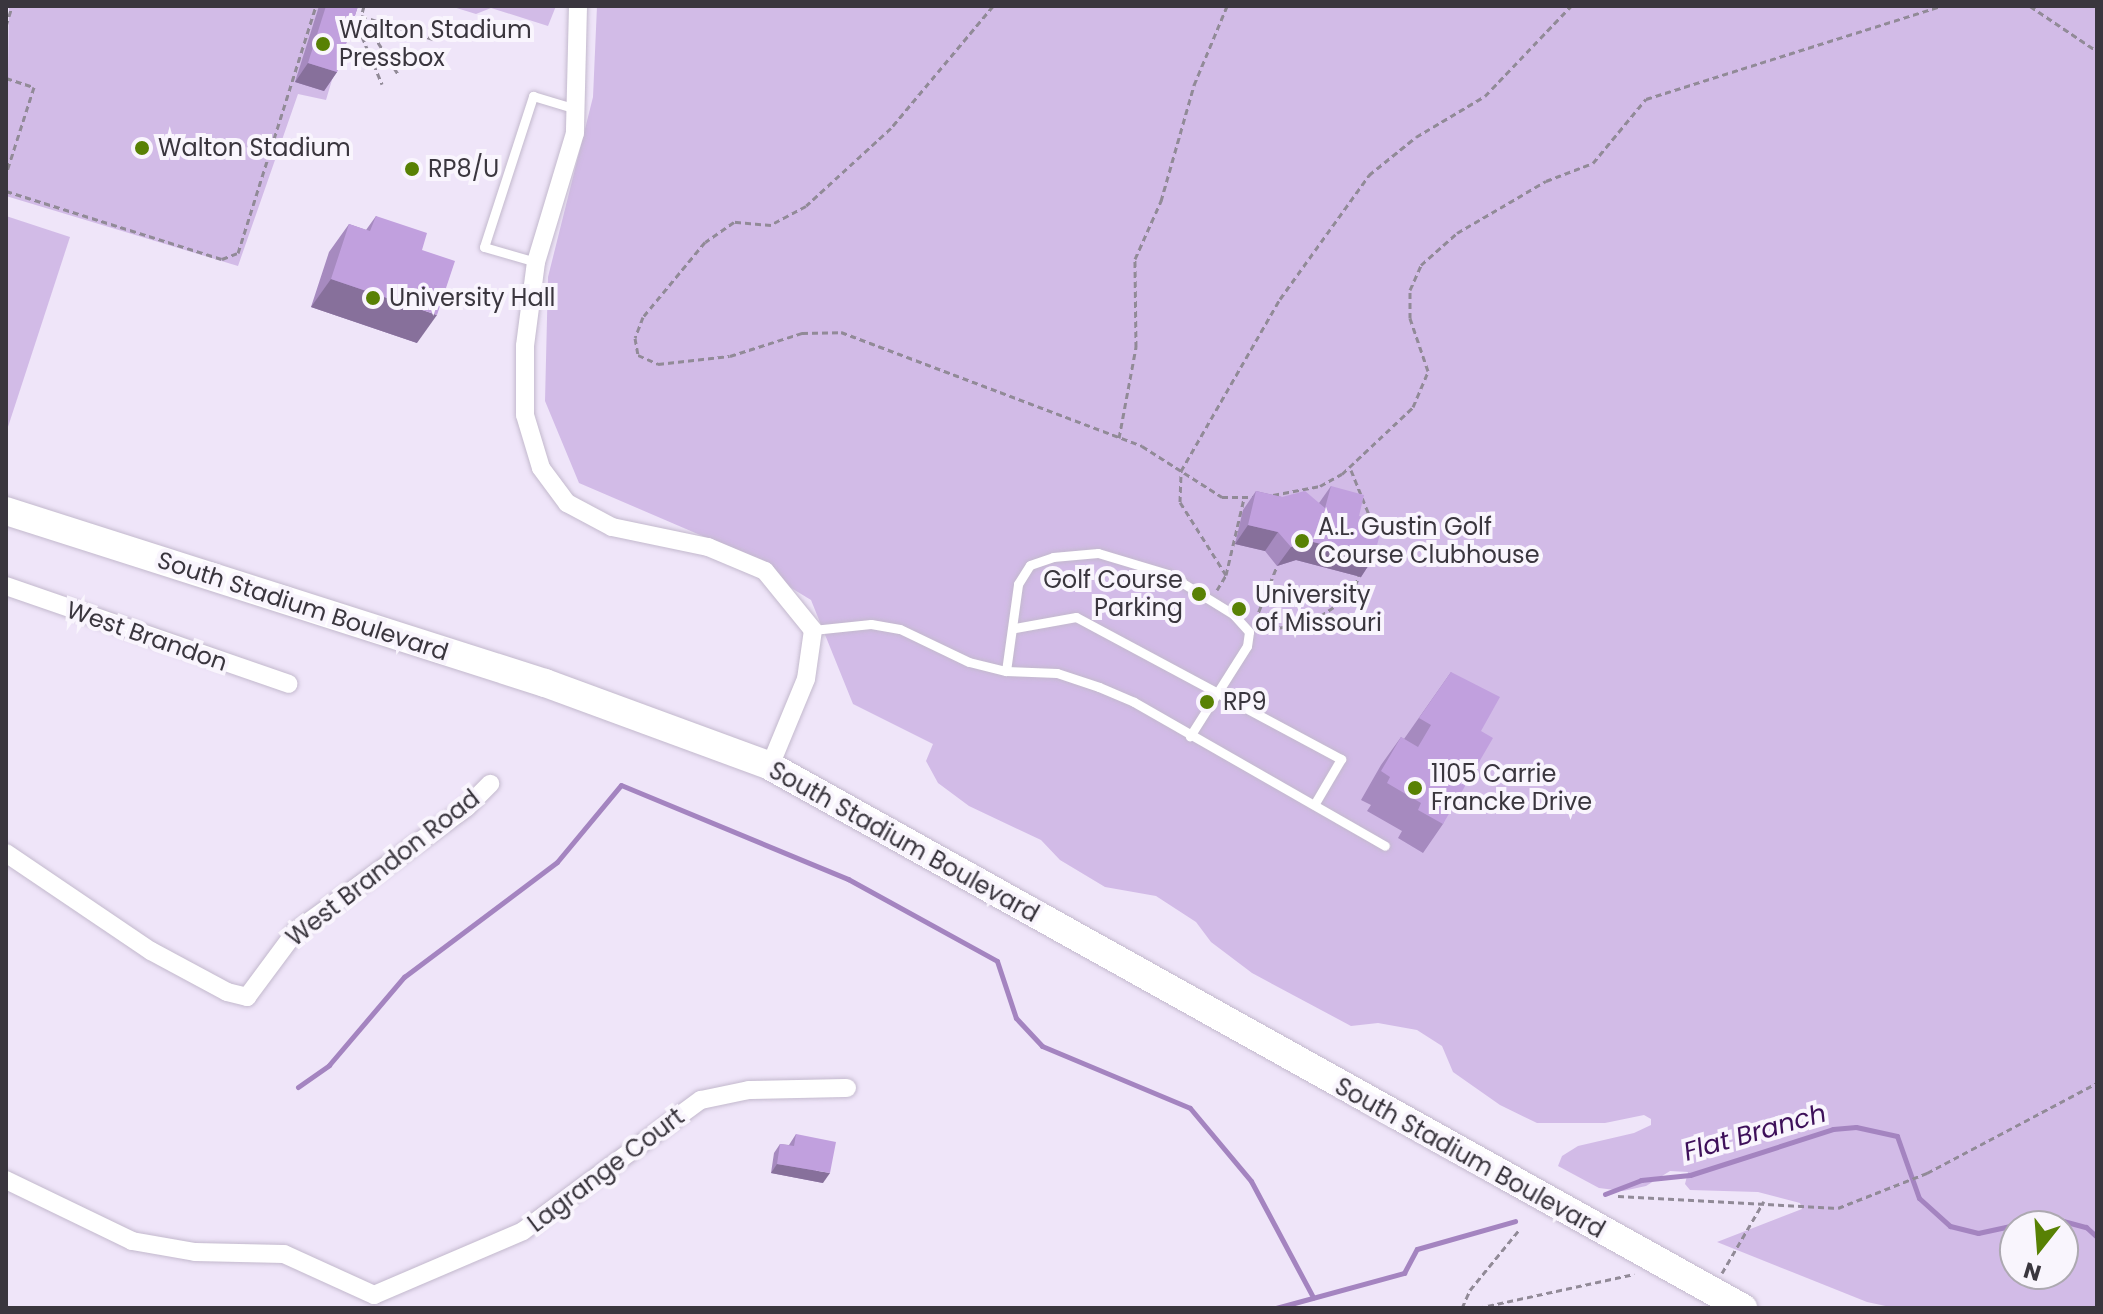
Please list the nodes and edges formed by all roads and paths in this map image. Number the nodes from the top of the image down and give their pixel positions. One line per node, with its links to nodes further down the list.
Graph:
1 (12, 6): 11 (path)
2 (316, 6): 19 (path)
3 (364, 6): 10 (path)
4 (578, 6): 17 (street)
5 (993, 6): 21 (path)
6 (1227, 6): 21 (path)
7 (1571, 6): 23 (path)
8 (1941, 6): 22 (path)
9 (2030, 6): 13 (path)
10 (361, 16): 12 (path); 14 (path); 16 (path)
11 (6, 26)
12 (436, 40)
13 (2097, 51)
14 (398, 74)
15 (6, 78): 18 (path)
16 (382, 84)
17 (576, 109): 20 (street); 20 (lane)
18 (6, 174)
19 (6, 191)
20 (536, 262): 37 (street)
21 (1119, 438): 23 (path)
22 (1350, 469): 24 (path); 30 (path)
23 (1181, 471): 27 (path); 32 (path)
24 (1281, 495): 25 (path); 28 (path)
25 (1269, 496)
26 (1256, 497): 27 (path)
27 (1244, 498): 32 (path)
28 (1278, 506)
29 (6, 511): 43 (main road, South Stadium Boulevard)
30 (1369, 531)
31 (1277, 566): 38 (path)
32 (1226, 575): 35 (path)
33 (1359, 576): 38 (path)
34 (6, 586): 40 (street, West Brandon)
35 (1211, 600): 36 (lane); 38 (lane)
36 (1015, 628): 39 (lane); 41 (lane)
37 (813, 630): 39 (lane); 43 (street)
38 (1249, 632): 41 (lane)
39 (1006, 671): 42 (lane)
40 (289, 684)
41 (1214, 695): 42 (lane); 45 (lane)
42 (1190, 736): 45 (lane)
43 (770, 766): 54 (main road, South Stadium Boulevard)
44 (490, 784): 47 (street, West Brandon Road)
45 (1314, 805): 46 (lane)
46 (1385, 846)
47 (6, 853)
48 (2097, 1083): 52 (path)
49 (847, 1088): 56 (street, Lagrange Court)
50 (6, 1180): 56 (street)
51 (1618, 1196): 52 (path)
52 (1764, 1201): 55 (path)
53 (1519, 1230): 57 (path)
54 (1664, 1265): 55 (main road, South Stadium Boulevard); 58 (path)
55 (1710, 1290): 59 (main road, South Stadium Boulevard)
56 (370, 1301)
57 (1462, 1308)
58 (1478, 1308)
59 (1743, 1308)

